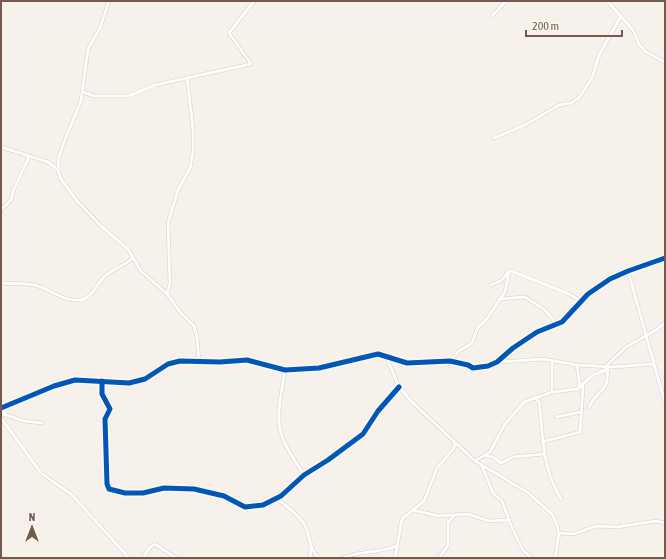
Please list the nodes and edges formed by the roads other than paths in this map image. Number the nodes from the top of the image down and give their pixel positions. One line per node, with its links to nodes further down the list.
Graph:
1 (109, 1): 9 (street)
2 (254, 1): 8 (street)
3 (506, 1): 5 (street)
4 (607, 1): 6 (street)
5 (492, 16)
6 (621, 16): 7 (street); 10 (street)
7 (665, 62)
8 (187, 78): 9 (street); 21 (street)
9 (83, 92): 13 (street)
10 (494, 138)
11 (1, 147): 12 (street)
12 (29, 157): 13 (street); 14 (street)
13 (58, 171): 15 (street)
14 (1, 210)
15 (133, 258): 19 (street); 21 (street)
16 (665, 258): 18 (street)
17 (509, 271): 20 (street); 22 (street); 23 (street)
18 (628, 271): 23 (street); 26 (street)
19 (1, 283)
20 (491, 285)
21 (168, 294): 29 (street)
22 (499, 299): 25 (street); 30 (street)
23 (581, 301): 25 (street)
24 (665, 323): 26 (street)
25 (557, 326): 31 (street)
26 (645, 336): 32 (street); 34 (street)
27 (386, 356): 30 (street); 35 (street); 38 (street)
28 (552, 360): 31 (street); 33 (street); 39 (street)
29 (199, 361): 35 (street); 36 (street)
30 (450, 361): 31 (street)
31 (497, 362)
32 (653, 364): 34 (street); 41 (street)
33 (577, 365): 34 (street); 37 (street)
34 (606, 368): 37 (street); 43 (street)
35 (285, 370): 55 (street)
36 (102, 381): 42 (street); 56 (street)
37 (582, 386): 39 (street); 45 (street)
38 (399, 387): 50 (street); 55 (street)
39 (552, 392): 40 (street)
40 (535, 398): 49 (street); 52 (street)
41 (665, 403)
42 (12, 404): 44 (street); 46 (street)
43 (589, 406)
44 (1, 408)
45 (581, 412): 47 (street); 49 (street)
46 (2, 416): 48 (street); 65 (street)
47 (556, 417)
48 (42, 423)
49 (542, 442): 51 (street)
50 (456, 444): 53 (street); 58 (street)
51 (544, 454): 52 (street); 57 (street)
52 (486, 456): 53 (street)
53 (475, 461): 54 (street)
54 (482, 466): 60 (street); 62 (street)
55 (304, 475): 56 (street)
56 (276, 498): 64 (street)
57 (561, 499)
58 (413, 510): 59 (street); 63 (street)
59 (454, 516): 60 (street); 72 (street)
60 (509, 520): 73 (street)
61 (665, 523): 62 (street)
62 (559, 533): 74 (street)
63 (396, 546): 70 (street); 71 (street)
64 (311, 548): 68 (street); 69 (street)
65 (129, 558)
66 (143, 558): 67 (street)
67 (176, 558)
68 (310, 558)
69 (319, 558)
70 (343, 558)
71 (395, 558)
72 (439, 558)
73 (531, 558)
74 (555, 558)

